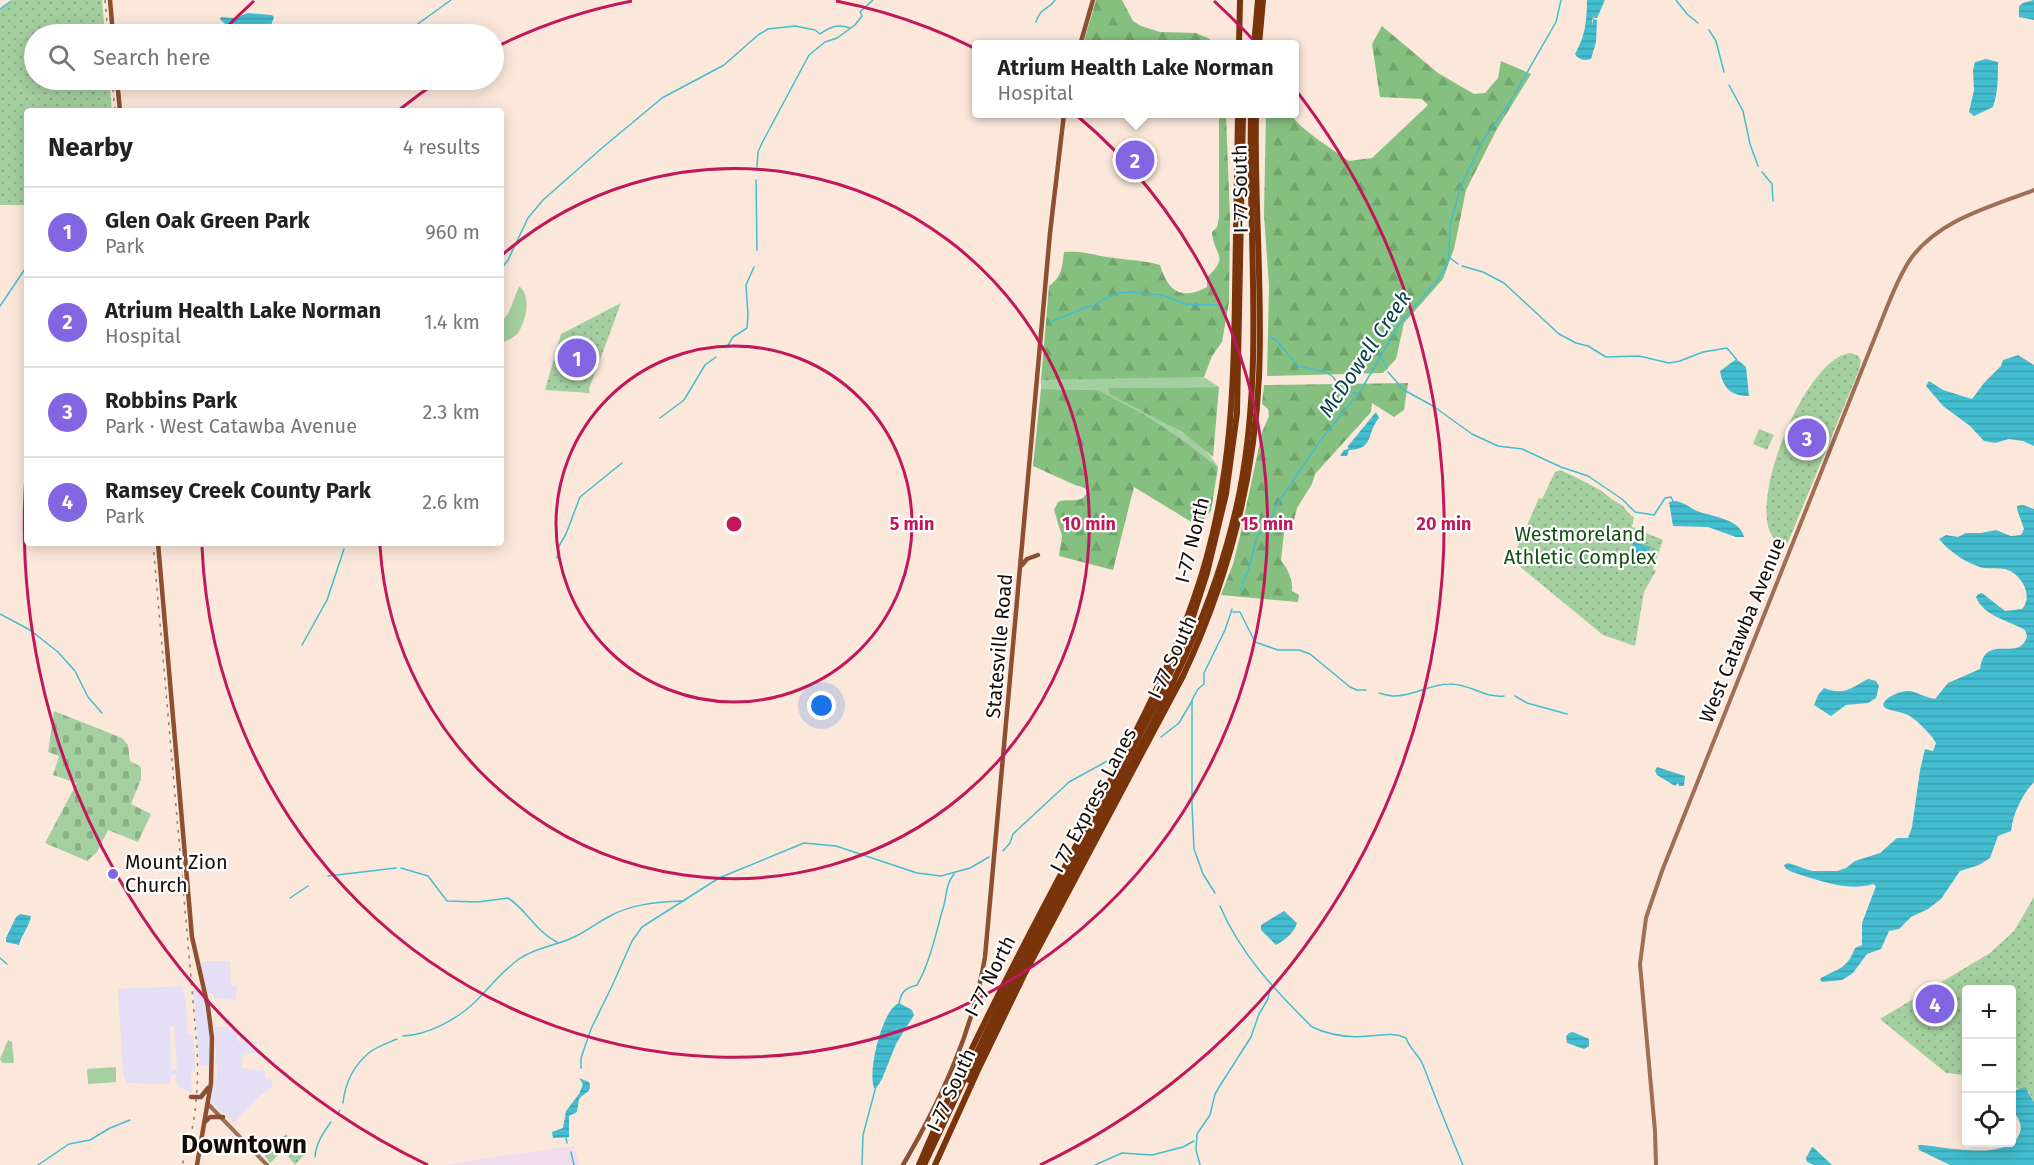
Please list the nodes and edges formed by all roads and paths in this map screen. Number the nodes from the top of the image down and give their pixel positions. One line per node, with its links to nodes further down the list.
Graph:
1 (110, 0): 6 (main road)
2 (1093, 0): 7 (main road)
3 (1242, 0): 8 (highway)
4 (1258, 0): 9 (highway)
5 (1263, 0): 10 (highway)
6 (112, 24)
7 (1081, 40)
8 (1241, 40)
9 (1254, 40)
10 (1259, 40)
11 (118, 90): 12 (main road)
12 (120, 108)
13 (1064, 118): 23 (main road, Statesville Road)
14 (1238, 118): 19 (highway)
15 (1243, 118): 20 (highway, I 77 Express Lanes)
16 (1251, 118): 24 (highway, I 77 Express Lanes)
17 (1256, 118): 25 (highway, I-77 South)
18 (2034, 190): 39 (main road, West Catawba Avenue)
19 (1236, 256): 20 (highway); 27 (highway, I-77 North)
20 (1240, 288): 26 (highway, I 77 Express Lanes)
21 (158, 546): 28 (main road)
22 (1038, 555): 23 (main road)
23 (1021, 567): 35 (main road, Statesville Road)
24 (1082, 855): 25 (highway); 38 (highway, I 77 Express Lanes)
25 (1068, 891): 38 (highway, I-77 South)
26 (1013, 977): 27 (highway); 37 (highway, I 77 Express Lanes)
27 (992, 1007): 36 (highway, I-77 North)
28 (211, 1080): 29 (main road); 30 (main road)
29 (191, 1097)
30 (208, 1104): 31 (main road); 32 (main road)
31 (223, 1118): 32 (main road); 34 (main road)
32 (204, 1124): 33 (main road)
33 (197, 1165)
34 (267, 1165)
35 (903, 1165)
36 (919, 1165)
37 (924, 1165)
38 (933, 1165)
39 (1656, 1165)

